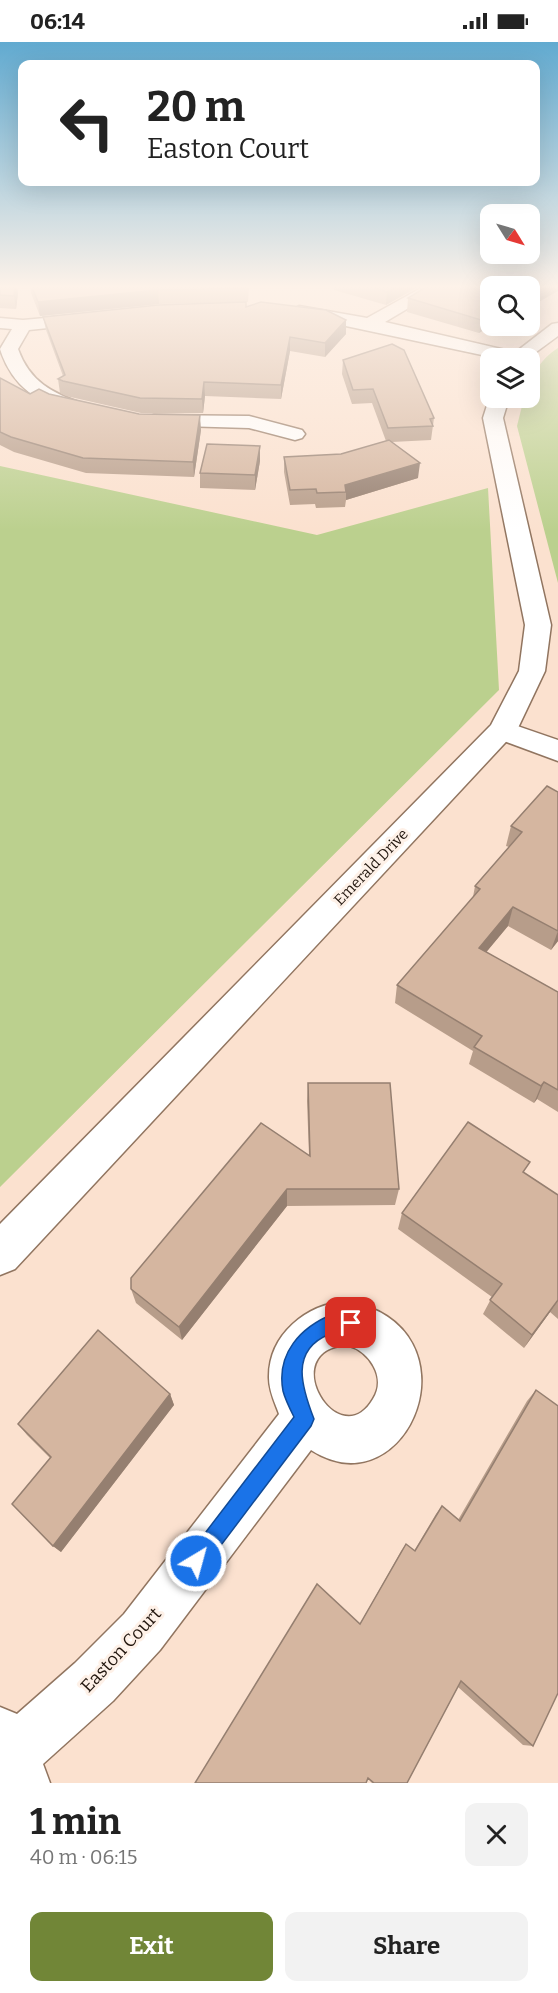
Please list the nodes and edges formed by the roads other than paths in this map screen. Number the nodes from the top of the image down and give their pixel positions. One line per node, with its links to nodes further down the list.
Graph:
1 (14, 368): 3 (street)
2 (496, 408): 6 (street, Emerald Drive)
3 (94, 412)
4 (130, 419): 5 (street)
5 (296, 434)
6 (503, 730): 7 (street); 8 (street, Emerald Drive)
7 (558, 751)
8 (0, 1254)
9 (305, 1419): 10 (street, Easton Court)
10 (12, 1758)

